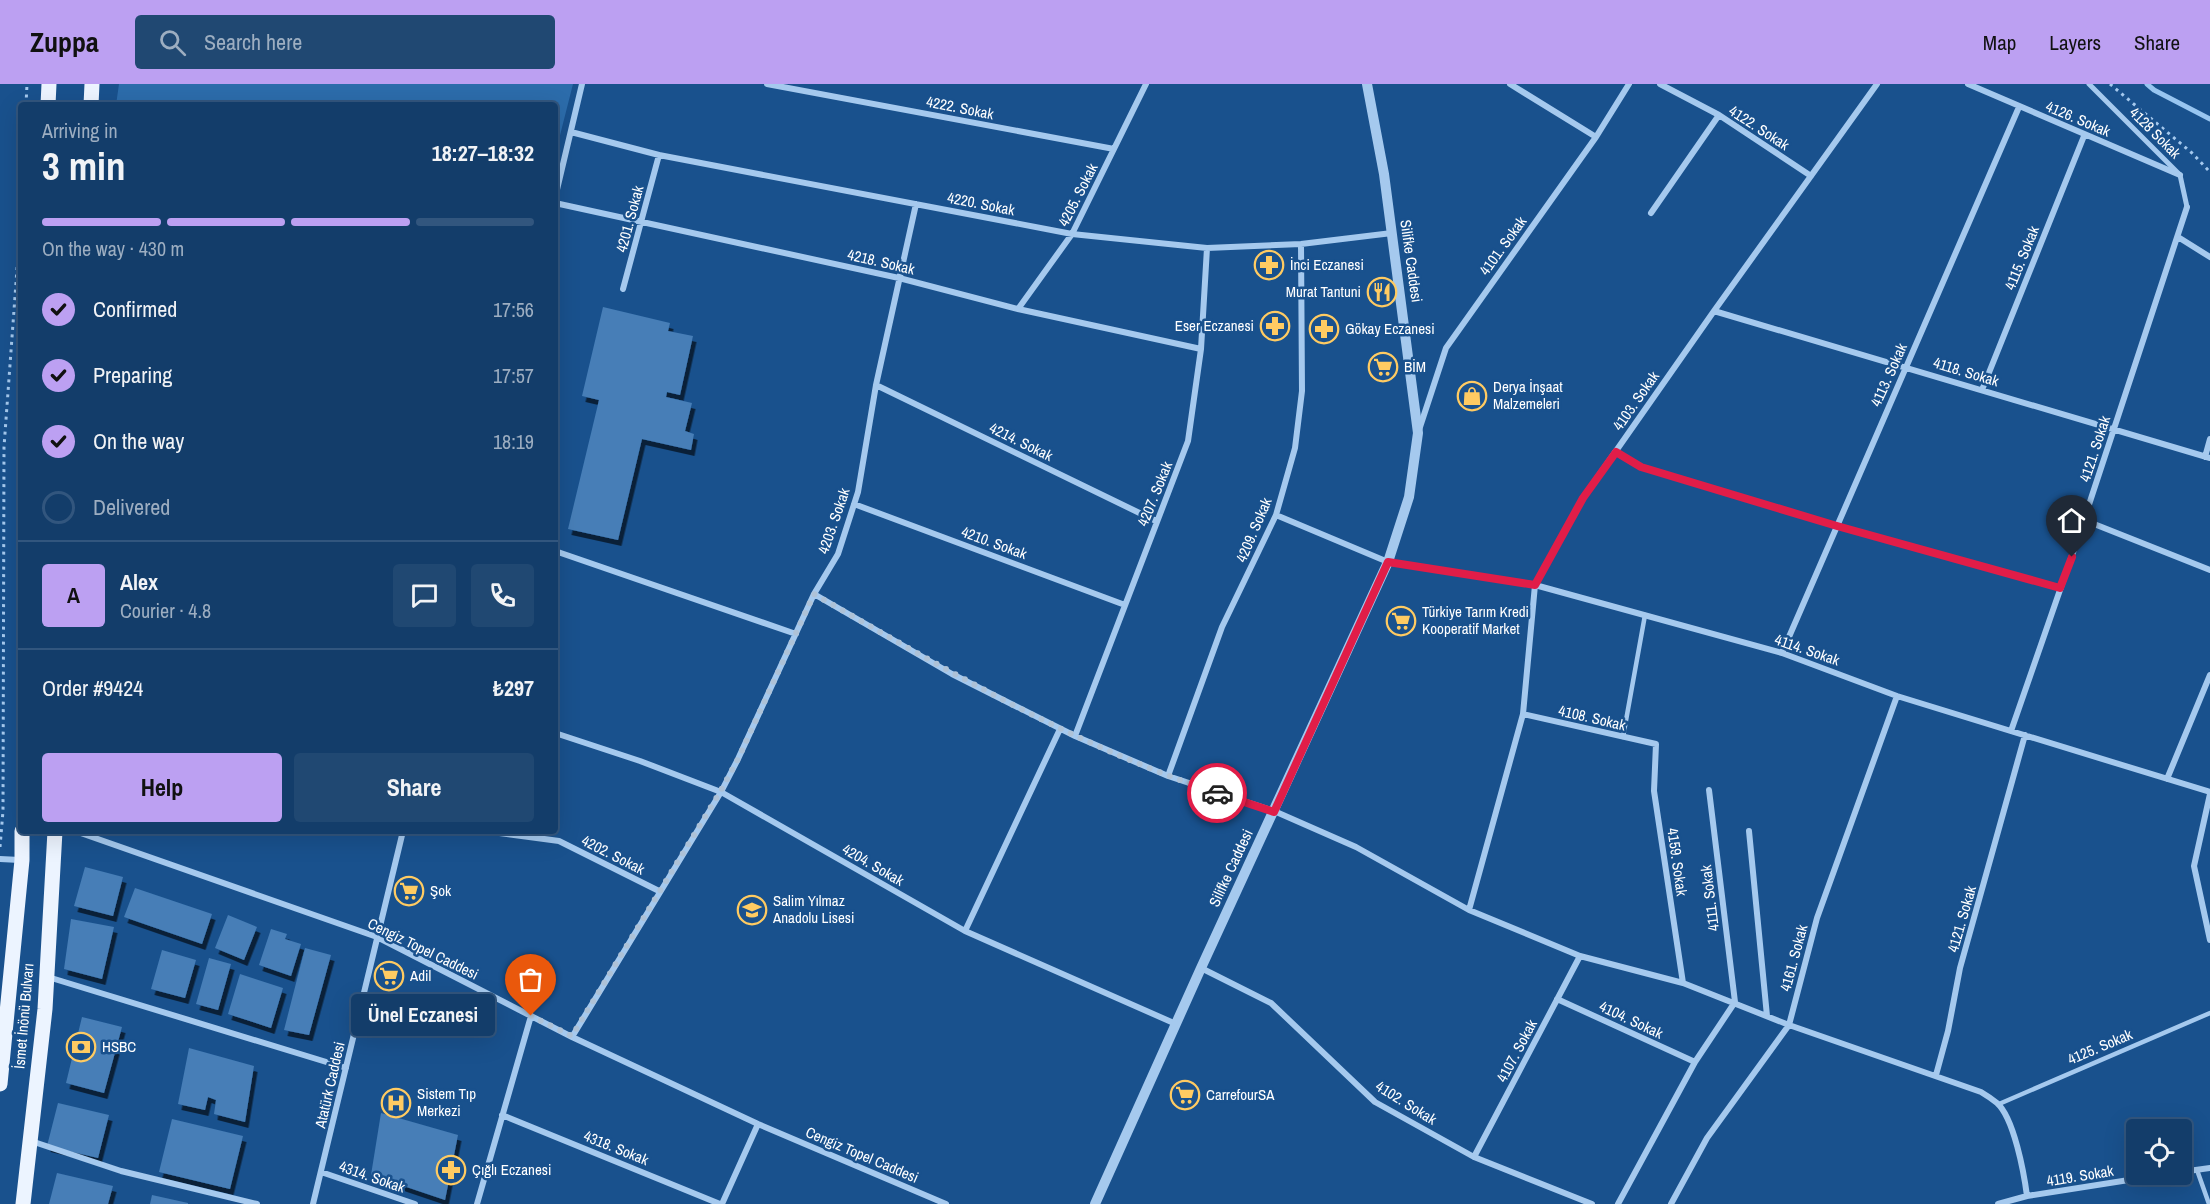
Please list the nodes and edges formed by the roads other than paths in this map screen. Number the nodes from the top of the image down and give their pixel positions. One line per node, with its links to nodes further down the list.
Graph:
1 (49, 84): 13 (main road)
2 (92, 84): 14 (main road)
3 (582, 84): 17 (street)
4 (766, 84): 20 (street, 4222. Sokak)
5 (1146, 84): 20 (street, 4205. Sokak)
6 (1367, 84): 30 (street, Silifke Caddesi)
7 (1510, 84): 19 (street)
8 (1629, 84): 19 (street, 4101. Sokak)
9 (1660, 84): 16 (street, 4122. Sokak)
10 (1878, 84): 23 (street, 4103. Sokak)
11 (1968, 84): 15 (street, 4126. Sokak)
12 (2089, 84): 22 (street, 4128 Sokak)
13 (48, 102)
14 (91, 102)
15 (2019, 107): 18 (street, 4126. Sokak); 41 (street, 4113. Sokak)
16 (1719, 116): 23 (street, 4122. Sokak); 28 (street)
17 (571, 132): 21 (street, 4220. Sokak); 24 (street)
18 (2084, 136): 22 (street, 4126. Sokak); 43 (street, 4115. Sokak)
19 (1596, 137): 45 (street, 4101. Sokak)
20 (1114, 149): 31 (street, 4205. Sokak)
21 (659, 155): 26 (street, 4220. Sokak); 29 (street, 4201. Sokak)
22 (2180, 175): 27 (street, 4128 Sokak)
23 (1811, 176): 39 (street, 4103. Sokak)
24 (558, 186)
25 (558, 204): 29 (street, 4218. Sokak)
26 (916, 204): 31 (street, 4220. Sokak); 36 (street, 4203. Sokak)
27 (2187, 207): 32 (street, 4121. Sokak)
28 (1651, 213)
29 (642, 222): 36 (street, 4218. Sokak); 37 (street, 4201. Sokak)
30 (1392, 232): 33 (street, 4220. Sokak); 45 (street, Silifke Caddesi)
31 (1072, 234): 34 (street, 4220. Sokak); 38 (street, 4205. Sokak)
32 (2178, 237): 35 (street); 44 (street, 4121. Sokak)
33 (1301, 244): 34 (street, 4220. Sokak); 50 (street, 4209. Sokak)
34 (1207, 248): 40 (street, 4207. Sokak)
35 (2210, 256)
36 (899, 278): 38 (street, 4218. Sokak); 42 (street, 4203. Sokak)
37 (623, 289)
38 (1018, 309): 40 (street, 4218. Sokak)
39 (1714, 310): 41 (street, 4118. Sokak); 47 (street, 4103. Sokak)
40 (1201, 349): 52 (street, 4207. Sokak)
41 (1906, 367): 43 (street, 4118. Sokak); 53 (street, 4113. Sokak)
42 (876, 385): 49 (street, 4203. Sokak); 52 (street, 4214. Sokak)
43 (1982, 390): 44 (street, 4118. Sokak)
44 (2114, 429): 48 (street, 4118. Sokak); 51 (street, 4121. Sokak)
45 (1418, 433): 55 (street, Silifke Caddesi)
46 (2210, 439): 48 (street)
47 (1616, 452): 53 (street); 57 (street, 4103. Sokak)
48 (2207, 457)
49 (854, 504): 59 (street, 4203. Sokak); 60 (street, 4210. Sokak)
50 (1276, 515): 55 (street, 4114. Sokak); 74 (street, 4209. Sokak)
51 (2084, 520): 56 (street); 58 (street, 4121. Sokak)
52 (1156, 521): 60 (street, 4207. Sokak)
53 (1837, 526): 58 (street); 63 (street, 4113. Sokak)
54 (558, 552): 62 (street)
55 (1388, 562): 57 (street, 4114. Sokak); 79 (street, Silifke Caddesi)
56 (2210, 570)
57 (1535, 585): 61 (street, 4114. Sokak); 66 (street, 4103. Sokak)
58 (2060, 588): 68 (street, 4121. Sokak)
59 (814, 594): 62 (street, 4203. Sokak); 67 (street)
60 (1125, 605): 71 (street, 4207. Sokak)
61 (1645, 615): 63 (street, 4114. Sokak); 72 (lane)
62 (796, 634): 77 (street, 4203. Sokak)
63 (1782, 653): 65 (street, 4114. Sokak)
64 (2210, 675): 75 (street)
65 (1897, 696): 68 (street, 4114. Sokak); 103 (street, 4161. Sokak)
66 (1523, 714): 72 (street, 4108. Sokak); 89 (street, 4103. Sokak)
67 (1060, 729): 71 (street); 90 (street)
68 (2011, 731): 70 (street, 4114. Sokak)
69 (558, 734): 77 (street, 4204. Sokak)
70 (2025, 735): 75 (street, 4114. Sokak); 107 (street, 4121. Sokak)
71 (1075, 736): 74 (street)
72 (1623, 737): 73 (street, 4108. Sokak)
73 (1656, 744): 96 (street, 4159. Sokak)
74 (1168, 776): 79 (street)
75 (2167, 779): 78 (street, 4114. Sokak)
76 (1709, 790): 98 (street, 4111. Sokak)
77 (720, 792): 88 (street, 4203. Sokak); 90 (street, 4204. Sokak)
78 (2210, 793): 92 (street)
79 (1274, 812): 89 (street); 94 (street, Silifke Caddesi)
80 (1749, 831): 101 (street)
81 (22, 834): 87 (main road, İsmet İnönü Bulvarı)
82 (55, 834): 95 (main road, İsmet İnönü Bulvarı)
83 (84, 834): 91 (street, Cengiz Topel Caddesi)
84 (402, 834): 91 (street, Atatürk Caddesi)
85 (509, 834): 88 (street, 4202. Sokak)
86 (0, 859): 87 (street)
87 (22, 860): 108 (main road, İsmet İnönü Bulvarı)
88 (658, 891): 104 (street, 4203. Sokak)
89 (1468, 910): 93 (street)
90 (965, 931): 102 (street, 4204. Sokak)
91 (377, 937): 100 (street, Cengiz Topel Caddesi); 106 (street, Atatürk Caddesi)
92 (2210, 940)
93 (1580, 956): 96 (street); 97 (street, 4107. Sokak)
94 (1201, 968): 102 (street, Silifke Caddesi); 113 (street, 4102. Sokak)
95 (46, 977): 106 (street); 112 (main road, İsmet İnönü Bulvarı)
96 (1683, 983): 98 (street)
97 (1557, 999): 105 (street, 4104. Sokak); 113 (street, 4107. Sokak)
98 (1735, 1002): 101 (street); 105 (street)
99 (2210, 1013): 109 (lane, 4125. Sokak)
100 (531, 1016): 104 (street, Cengiz Topel Caddesi); 110 (street)
101 (1767, 1016): 103 (street)
102 (1176, 1024): 127 (street, Silifke Caddesi)
103 (1789, 1025): 107 (street); 130 (street, 4161. Sokak)
104 (572, 1036): 111 (street, Cengiz Topel Caddesi)
105 (1695, 1062): 129 (street)
106 (346, 1068): 117 (street, Atatürk Caddesi)
107 (1936, 1075): 109 (street)
108 (0, 1084)
109 (1999, 1104): 119 (street)
110 (502, 1115): 124 (street); 125 (street, 4318. Sokak)
111 (758, 1124): 125 (street); 126 (street, Cengiz Topel Caddesi)
112 (30, 1140): 120 (main road, İsmet İnönü Bulvarı); 121 (street)
113 (1474, 1157): 128 (street, 4102. Sokak)
114 (2210, 1168): 115 (street)
115 (2197, 1170): 116 (street); 132 (lane)
116 (2192, 1171)
117 (321, 1172): 122 (street, Atatürk Caddesi); 123 (street, 4314. Sokak)
118 (2126, 1180): 119 (street, 4119. Sokak)
119 (2027, 1196): 131 (street, 4119. Sokak)
120 (23, 1204)
121 (257, 1204)
122 (313, 1204)
123 (415, 1204)
124 (477, 1204)
125 (721, 1204)
126 (946, 1204)
127 (1095, 1204)
128 (1592, 1204)
129 (1618, 1204)
130 (1671, 1204)
131 (1998, 1204)
132 (2209, 1204)

